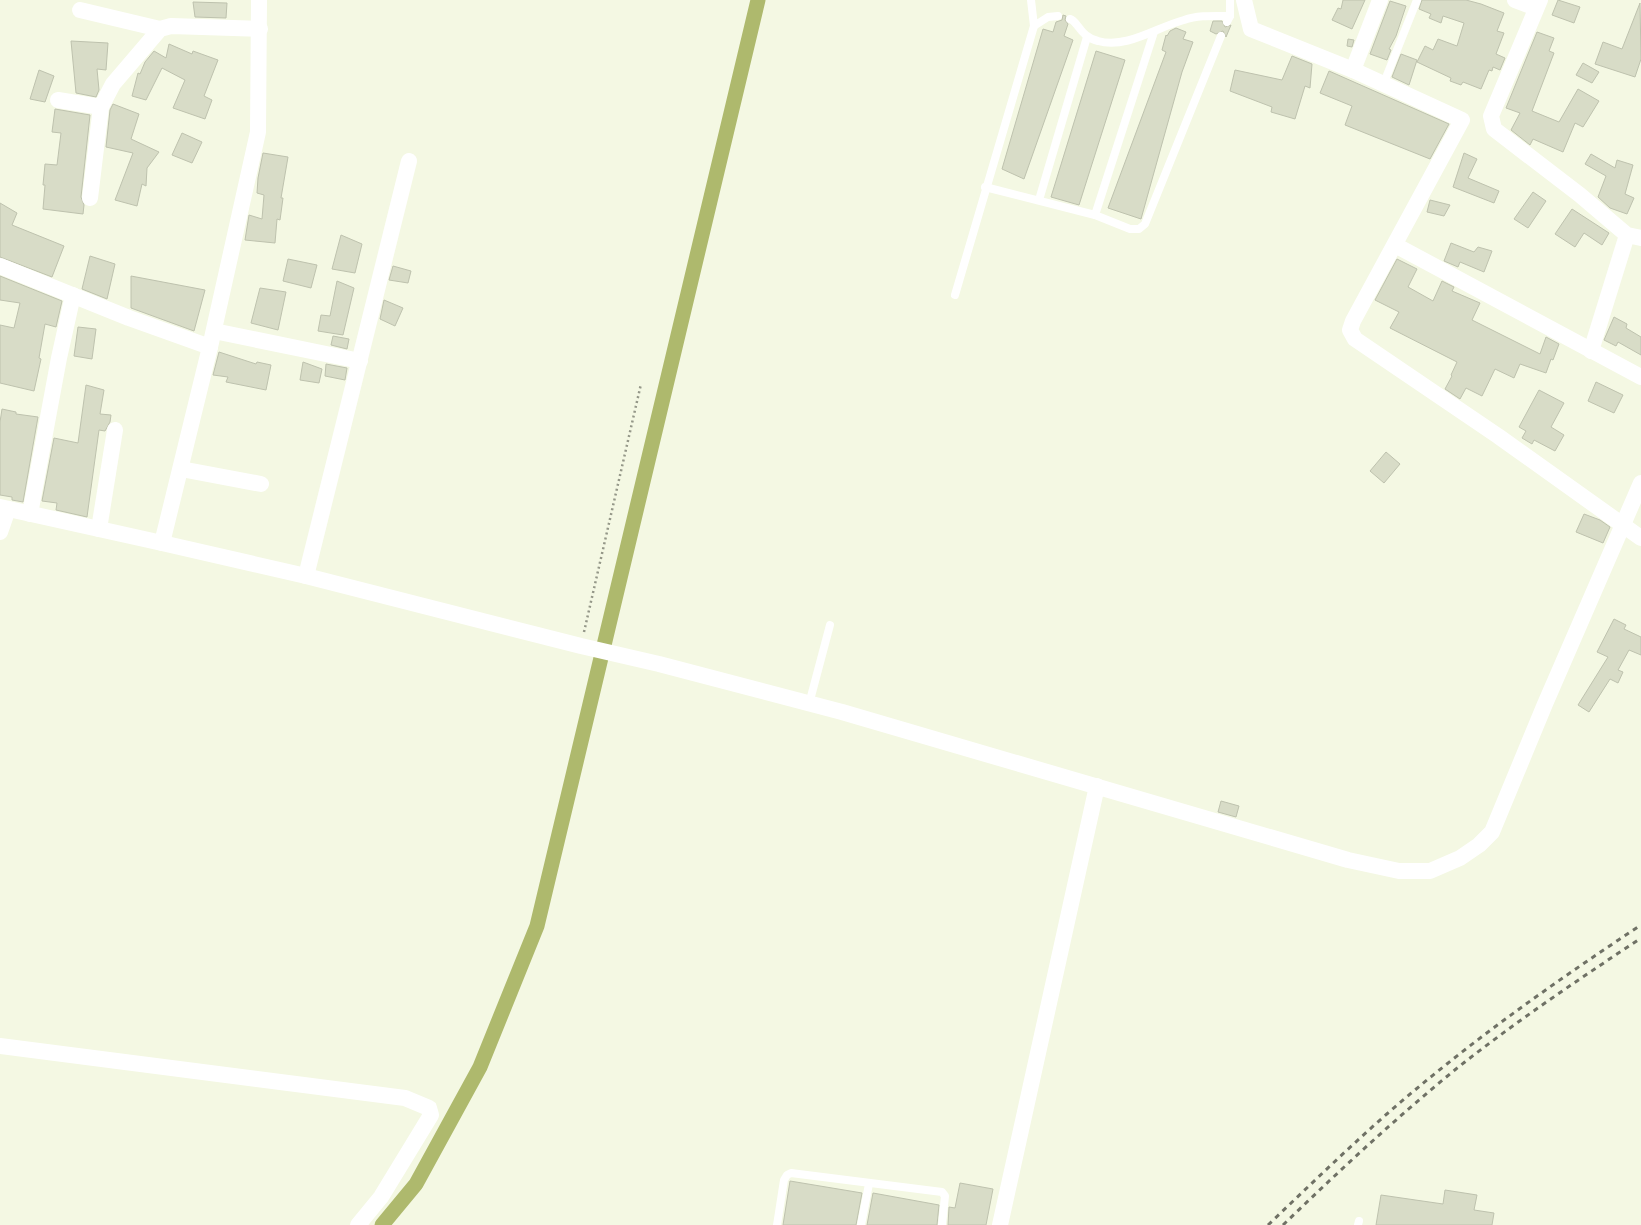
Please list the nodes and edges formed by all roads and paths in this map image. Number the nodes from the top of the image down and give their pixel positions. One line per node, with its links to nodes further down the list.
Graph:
1 (259, 0): 13 (street)
2 (1031, 0): 12 (lane)
3 (1230, 0): 15 (lane)
4 (1244, 0): 18 (street)
5 (1380, 0): 18 (street)
6 (1417, 0): 19 (lane)
7 (1515, 0): 8 (street)
8 (1538, 4): 27 (street)
9 (80, 10): 14 (street)
10 (1058, 16): 12 (lane)
11 (1070, 19): 17 (lane)
12 (1034, 26): 23 (lane)
13 (260, 28): 14 (street); 32 (street)
14 (160, 30): 21 (street)
15 (1154, 32): 17 (lane); 26 (lane)
16 (1221, 36): 26 (lane)
17 (1087, 37): 25 (lane)
18 (1353, 70): 19 (street)
19 (1383, 85): 28 (street)
20 (58, 100): 21 (street)
21 (101, 107): 24 (street)
22 (409, 161): 35 (street)
23 (985, 186): 25 (lane); 31 (lane)
24 (90, 198)
25 (1039, 200): 26 (lane)
26 (1095, 215)
27 (1634, 237): 34 (street)
28 (1395, 245): 34 (street); 44 (street)
29 (0, 266): 30 (street)
30 (73, 295): 33 (street); 43 (street)
31 (955, 295)
32 (214, 331): 33 (street); 35 (street)
33 (210, 347): 39 (street)
34 (1591, 351): 36 (street)
35 (360, 361): 49 (street)
36 (1641, 377)
37 (641, 384): 51 (path)
38 (116, 430): 45 (street)
39 (181, 469): 41 (street); 48 (street)
40 (1641, 483): 44 (street)
41 (261, 484)
42 (4, 508): 43 (street); 46 (street)
43 (30, 514): 45 (street)
44 (1623, 526): 47 (street); 53 (street)
45 (99, 529): 48 (street)
46 (0, 532)
47 (1641, 538)
48 (162, 543): 49 (street)
49 (306, 576): 51 (street)
50 (830, 625): 52 (lane)
51 (583, 647): 52 (street)
52 (809, 704): 53 (street)
53 (1097, 786): 60 (street)
54 (0, 1046): 56 (street)
55 (869, 1184): 57 (lane); 58 (lane); 59 (lane)
56 (358, 1225)
57 (777, 1225)
58 (861, 1225)
59 (942, 1225)
60 (1000, 1225)

